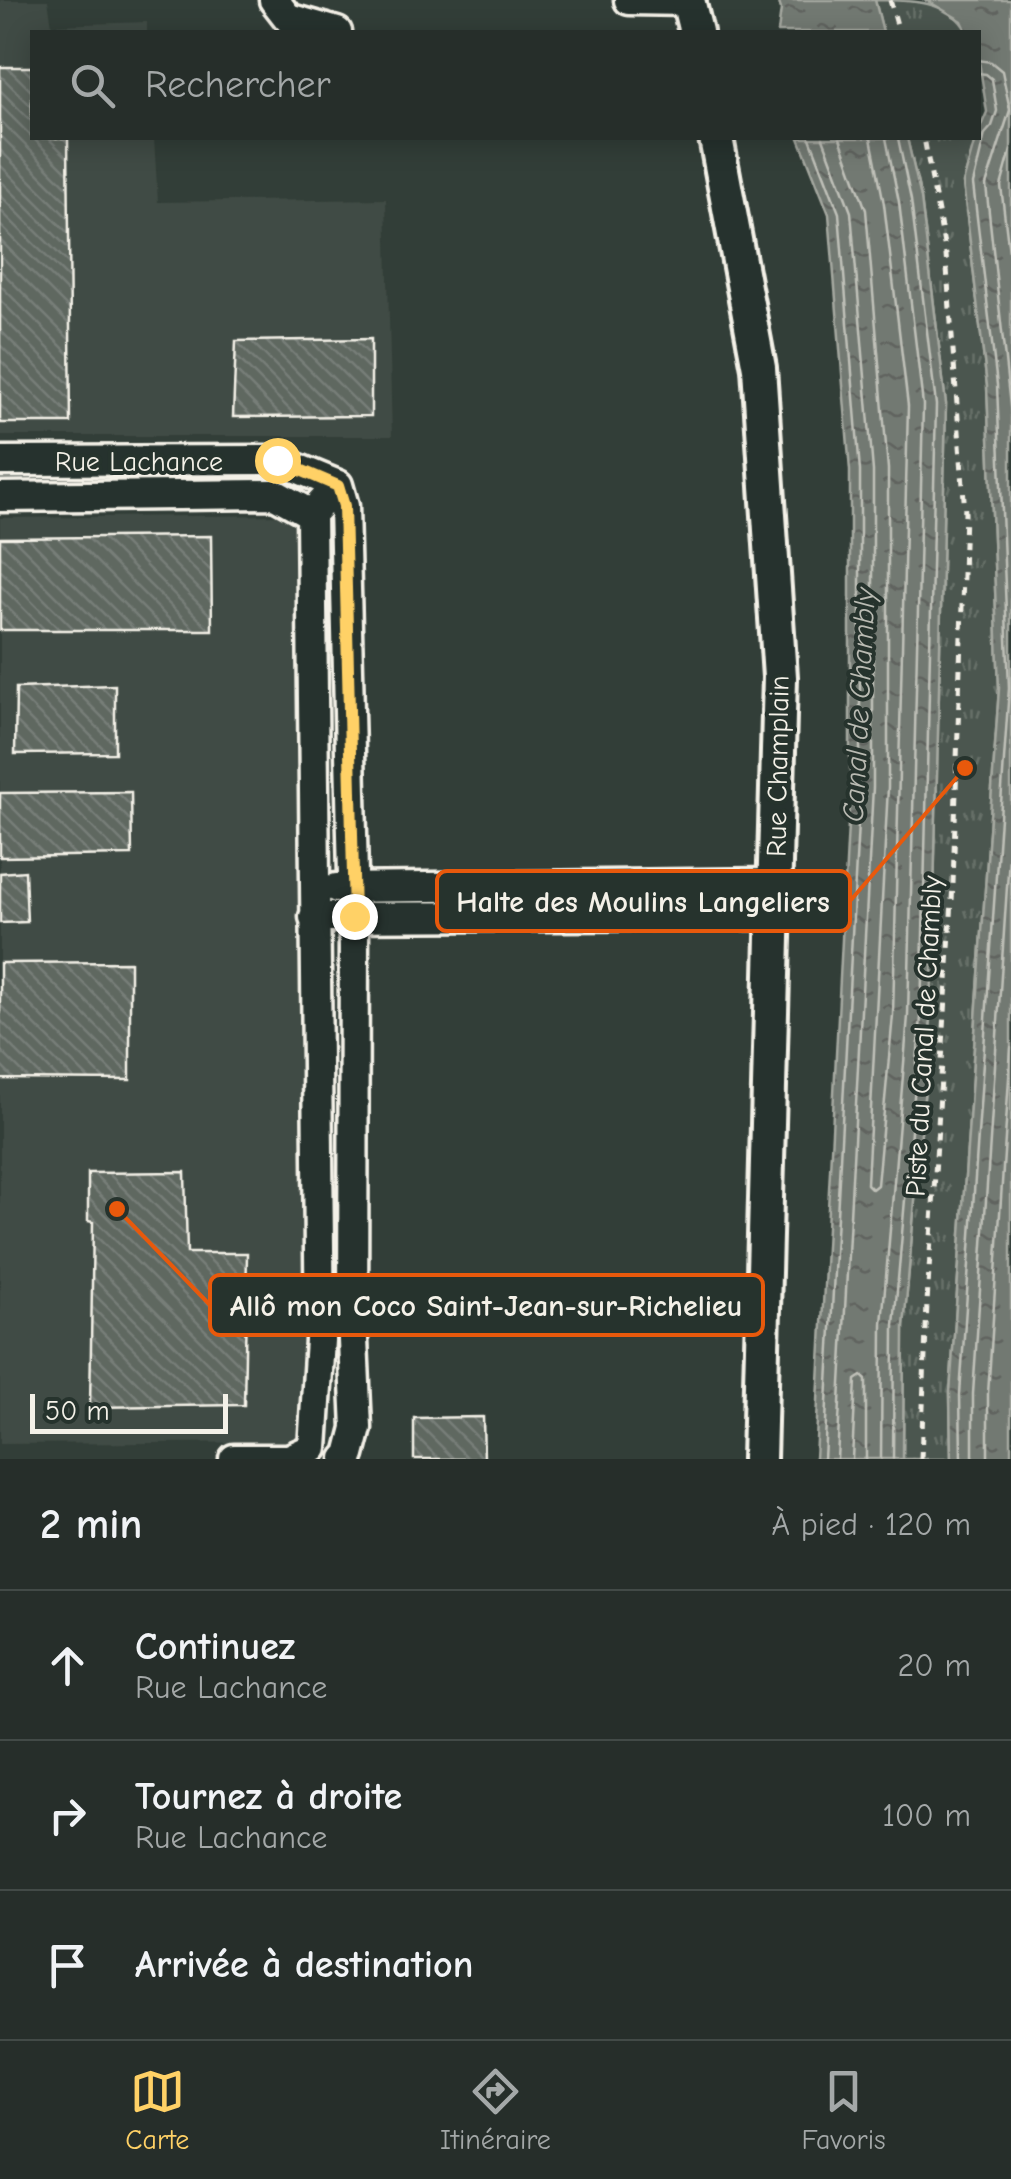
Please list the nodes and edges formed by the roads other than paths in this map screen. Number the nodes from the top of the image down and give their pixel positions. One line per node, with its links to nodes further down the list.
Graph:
1 (629, 0): 2 (street)
2 (688, 0): 5 (street)
3 (287, 6): 4 (street)
4 (333, 30)
5 (696, 30)
6 (716, 140): 17 (street, Rue Champlain)
7 (277, 460): 8 (street, Rue Lachance); 9 (street, Rue Lachance); 10 (street)
8 (0, 461)
9 (338, 486): 12 (street); 13 (street)
10 (276, 494): 11 (street, Rue Lachance); 12 (street)
11 (0, 497)
12 (311, 514): 14 (street)
13 (350, 736): 14 (street); 16 (street)
14 (313, 737): 15 (street)
15 (314, 888): 16 (street); 19 (street)
16 (354, 888): 17 (street); 18 (street)
17 (775, 899): 18 (street); 27 (street, Rue Champlain)
18 (354, 916): 19 (street); 21 (street)
19 (314, 917): 20 (street)
20 (316, 1132): 21 (street); 22 (street)
21 (352, 1132): 23 (street)
22 (320, 1340): 23 (street); 24 (street)
23 (353, 1340): 25 (street)
24 (313, 1448): 25 (street); 26 (street)
25 (348, 1457)
26 (234, 1459)
27 (759, 1459)

